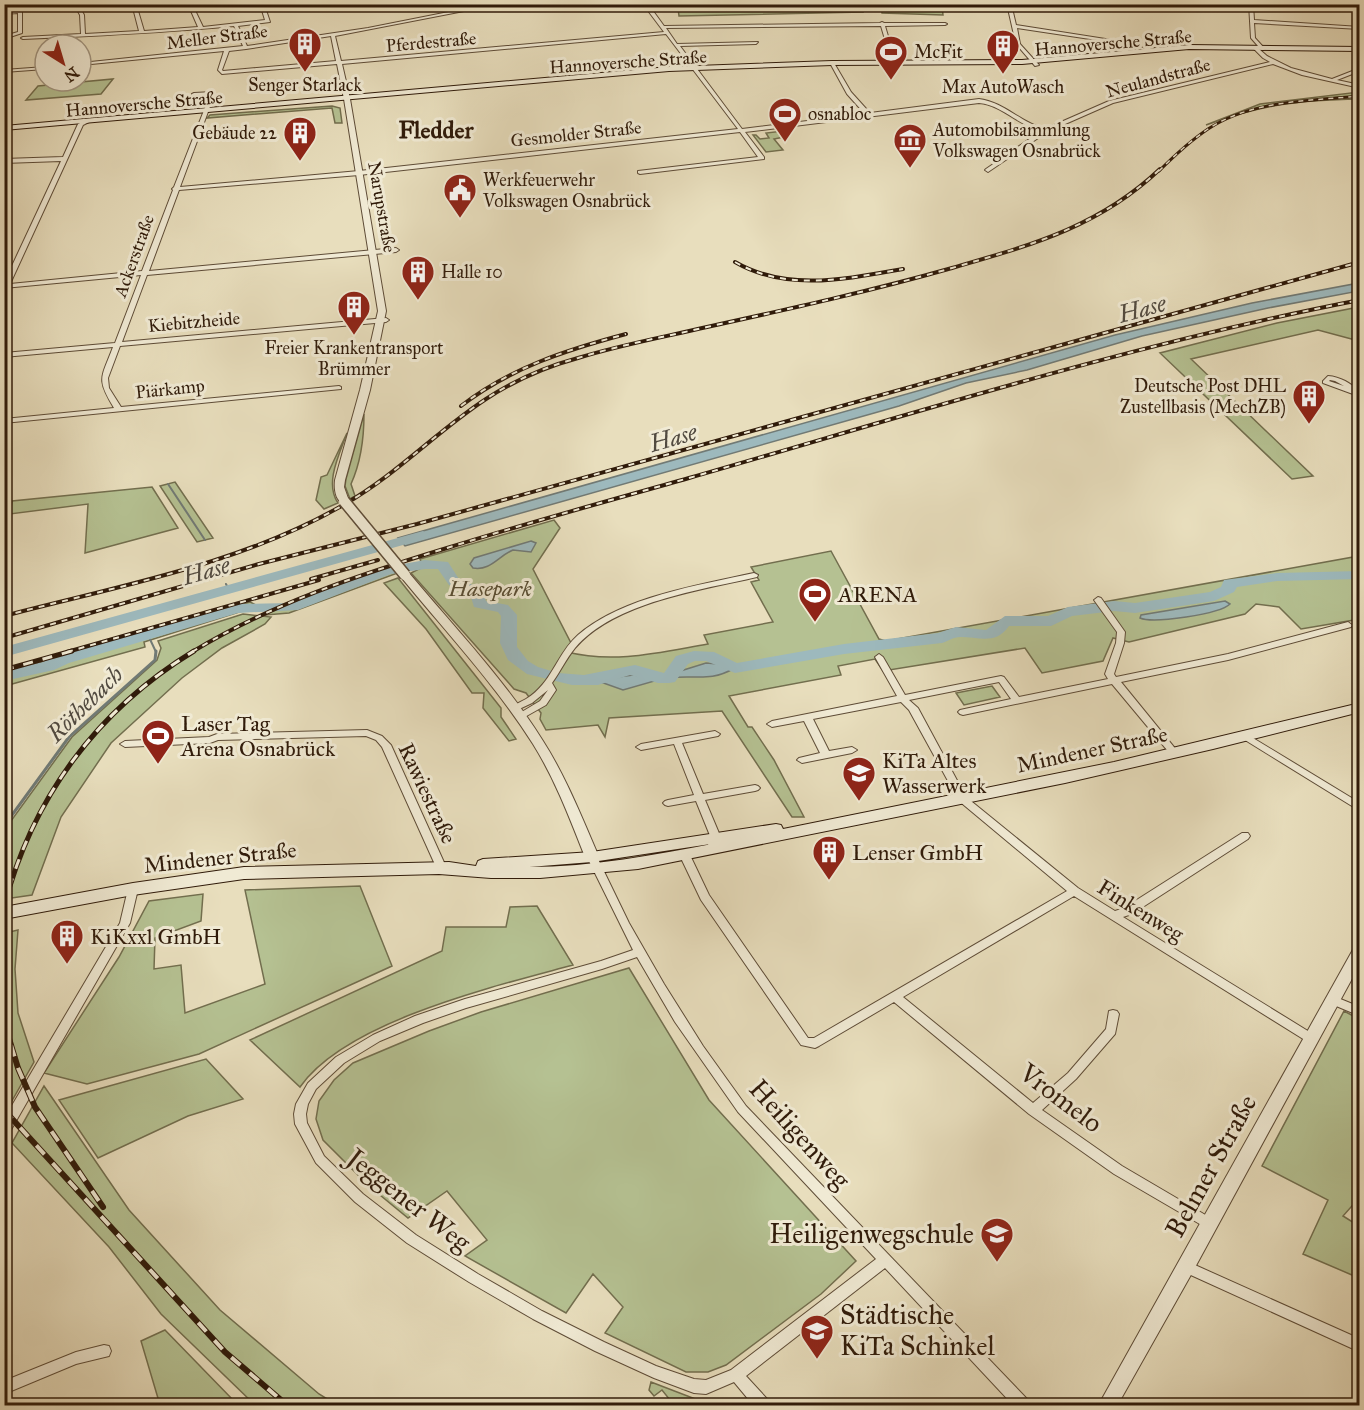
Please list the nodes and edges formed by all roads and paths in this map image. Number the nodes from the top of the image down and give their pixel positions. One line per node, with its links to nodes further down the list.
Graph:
1 (30, 4): 13 (street)
2 (76, 4): 26 (street)
3 (134, 4): 25 (street)
4 (190, 4): 22 (street)
5 (262, 4): 18 (street)
6 (356, 4): 11 (street)
7 (498, 4): 29 (street, Meller Straße)
8 (645, 4): 21 (street)
9 (1139, 4): 12 (street)
10 (1251, 4): 16 (street)
11 (338, 6)
12 (1009, 6): 15 (street)
13 (20, 7): 14 (street); 31 (street)
14 (4, 13)
15 (1013, 15): 20 (street); 24 (street)
16 (1251, 21): 23 (street); 36 (street)
17 (882, 23): 19 (street); 21 (street); 44 (street)
18 (235, 24): 22 (street); 35 (street)
19 (945, 24)
20 (1015, 26): 24 (street); 43 (street)
21 (663, 27): 27 (street)
22 (201, 28): 25 (street)
23 (1359, 28)
24 (1038, 29): 39 (street)
25 (142, 32): 28 (street)
26 (84, 33)
27 (667, 33): 34 (street); 42 (street, Pferdestraße)
28 (93, 34)
29 (333, 35): 35 (street, Meller Straße); 42 (street, Narupstraße)
30 (33, 37): 32 (street)
31 (4, 38)
32 (23, 38)
33 (756, 43): 34 (street)
34 (676, 45): 47 (street)
35 (246, 48): 38 (street, Meller Straße)
36 (1259, 49): 37 (main road); 39 (main road, Hannoversche Straße); 40 (street); 43 (main road, Hannoversche Straße)
37 (1359, 49)
38 (227, 50): 41 (street, Meller Straße); 42 (street, Pferdestraße)
39 (1146, 50): 43 (main road, Hannoversche Straße)
40 (1275, 62): 50 (street); 59 (street, Neulandstraße)
41 (93, 63)
42 (339, 63): 53 (street, Narupstraße)
43 (1035, 63): 44 (main road, Hannoversche Straße)
44 (893, 64): 45 (main road, Hannoversche Straße)
45 (832, 65): 47 (main road, Hannoversche Straße); 55 (street)
46 (33, 69): 49 (street)
47 (694, 69): 53 (main road, Hannoversche Straße); 57 (street)
48 (1359, 69): 50 (street)
49 (4, 71)
50 (1334, 80): 51 (street)
51 (1359, 87)
52 (194, 94): 54 (street, Hannoversche Straße)
53 (347, 100): 54 (main road, Hannoversche Straße); 64 (street, Narupstraße)
54 (205, 112): 56 (main road, Hannoversche Straße); 65 (street, Ackerstraße)
55 (867, 113): 57 (street, Gesmolder Straße); 59 (street, Gesmolder Straße)
56 (84, 122): 58 (main road, Hannoversche Straße); 60 (street)
57 (740, 129): 63 (street); 64 (street, Gesmolder Straße)
58 (4, 130)
59 (1045, 131): 62 (street, Neulandstraße)
60 (65, 159): 61 (street); 69 (street)
61 (4, 161)
62 (988, 170)
63 (640, 172)
64 (359, 173): 65 (street, Gesmolder Straße); 67 (street, Narupstraße)
65 (175, 189): 68 (street, Ackerstraße)
66 (396, 250): 67 (street)
67 (373, 252): 68 (street); 70 (street, Narupstraße)
68 (144, 272): 69 (street); 71 (street, Ackerstraße)
69 (5, 286)
70 (384, 321): 71 (street, Kiebitzheide); 84 (street, Narupstraße, bridge)
71 (117, 345): 72 (street, Kiebitzheide); 74 (street, Ackerstraße)
72 (4, 355)
73 (339, 388): 74 (street, Piärkamp)
74 (119, 410): 75 (street, Piärkamp)
75 (4, 421)
76 (754, 575): 84 (street)
77 (1098, 600): 80 (street)
78 (1348, 625): 80 (street)
79 (879, 657): 81 (street)
80 (1115, 681): 82 (street); 94 (street)
81 (903, 699): 82 (street); 86 (street); 99 (street)
82 (1017, 701): 85 (street)
83 (1359, 707): 89 (main road, Mindener Straße)
84 (518, 712): 107 (street)
85 (963, 712)
86 (807, 717): 87 (street); 95 (street)
87 (772, 724)
88 (715, 734): 90 (street)
89 (1248, 738): 94 (main road, Mindener Straße); 101 (street)
90 (677, 741): 92 (street); 98 (street)
91 (125, 744): 108 (street, Rawiestraße)
92 (641, 747)
93 (852, 750): 95 (street)
94 (1175, 754): 99 (main road, Mindener Straße)
95 (826, 755): 96 (street)
96 (802, 760)
97 (754, 788): 98 (street)
98 (700, 798): 100 (street); 104 (street)
99 (962, 799): 102 (main road, Mindener Straße); 110 (street, Finkenweg)
100 (668, 803)
101 (1359, 808)
102 (831, 824): 104 (main road, Mindener Straße); 105 (main road, Mindener Straße)
103 (1245, 836): 112 (street)
104 (716, 838): 105 (street); 107 (main road, Mindener Straße)
105 (702, 853): 106 (main road, Mindener Straße)
106 (685, 856): 107 (main road, Mindener Straße); 115 (street)
107 (595, 863): 108 (main road, Mindener Straße); 114 (street, Heiligenweg)
108 (442, 869): 109 (main road, Mindener Straße)
109 (133, 889): 111 (main road, Mindener Straße); 121 (street)
110 (1074, 891): 112 (street, Finkenweg); 115 (street)
111 (4, 913)
112 (1113, 916): 119 (street, Finkenweg)
113 (1359, 950): 116 (street, Belmer Straße)
114 (640, 952): 123 (street, Heiligenweg); 127 (street, Jeggener Weg)
115 (894, 996): 120 (street, Vromelo)
116 (1333, 999): 117 (street); 119 (street, Belmer Straße)
117 (1359, 1012)
118 (1113, 1014): 120 (street)
119 (1312, 1039): 122 (street, Belmer Straße)
120 (1033, 1110): 122 (street, Vromelo)
121 (4, 1131)
122 (1210, 1224): 124 (street, Belmer Straße)
123 (884, 1261): 127 (street, Jeggener Weg); 130 (street, Heiligenweg)
124 (1186, 1267): 125 (street); 131 (street, Belmer Straße)
125 (1359, 1346)
126 (104, 1351): 128 (street)
127 (736, 1375): 129 (street)
128 (4, 1388)
129 (764, 1406)
130 (1024, 1406)
131 (1107, 1406)

